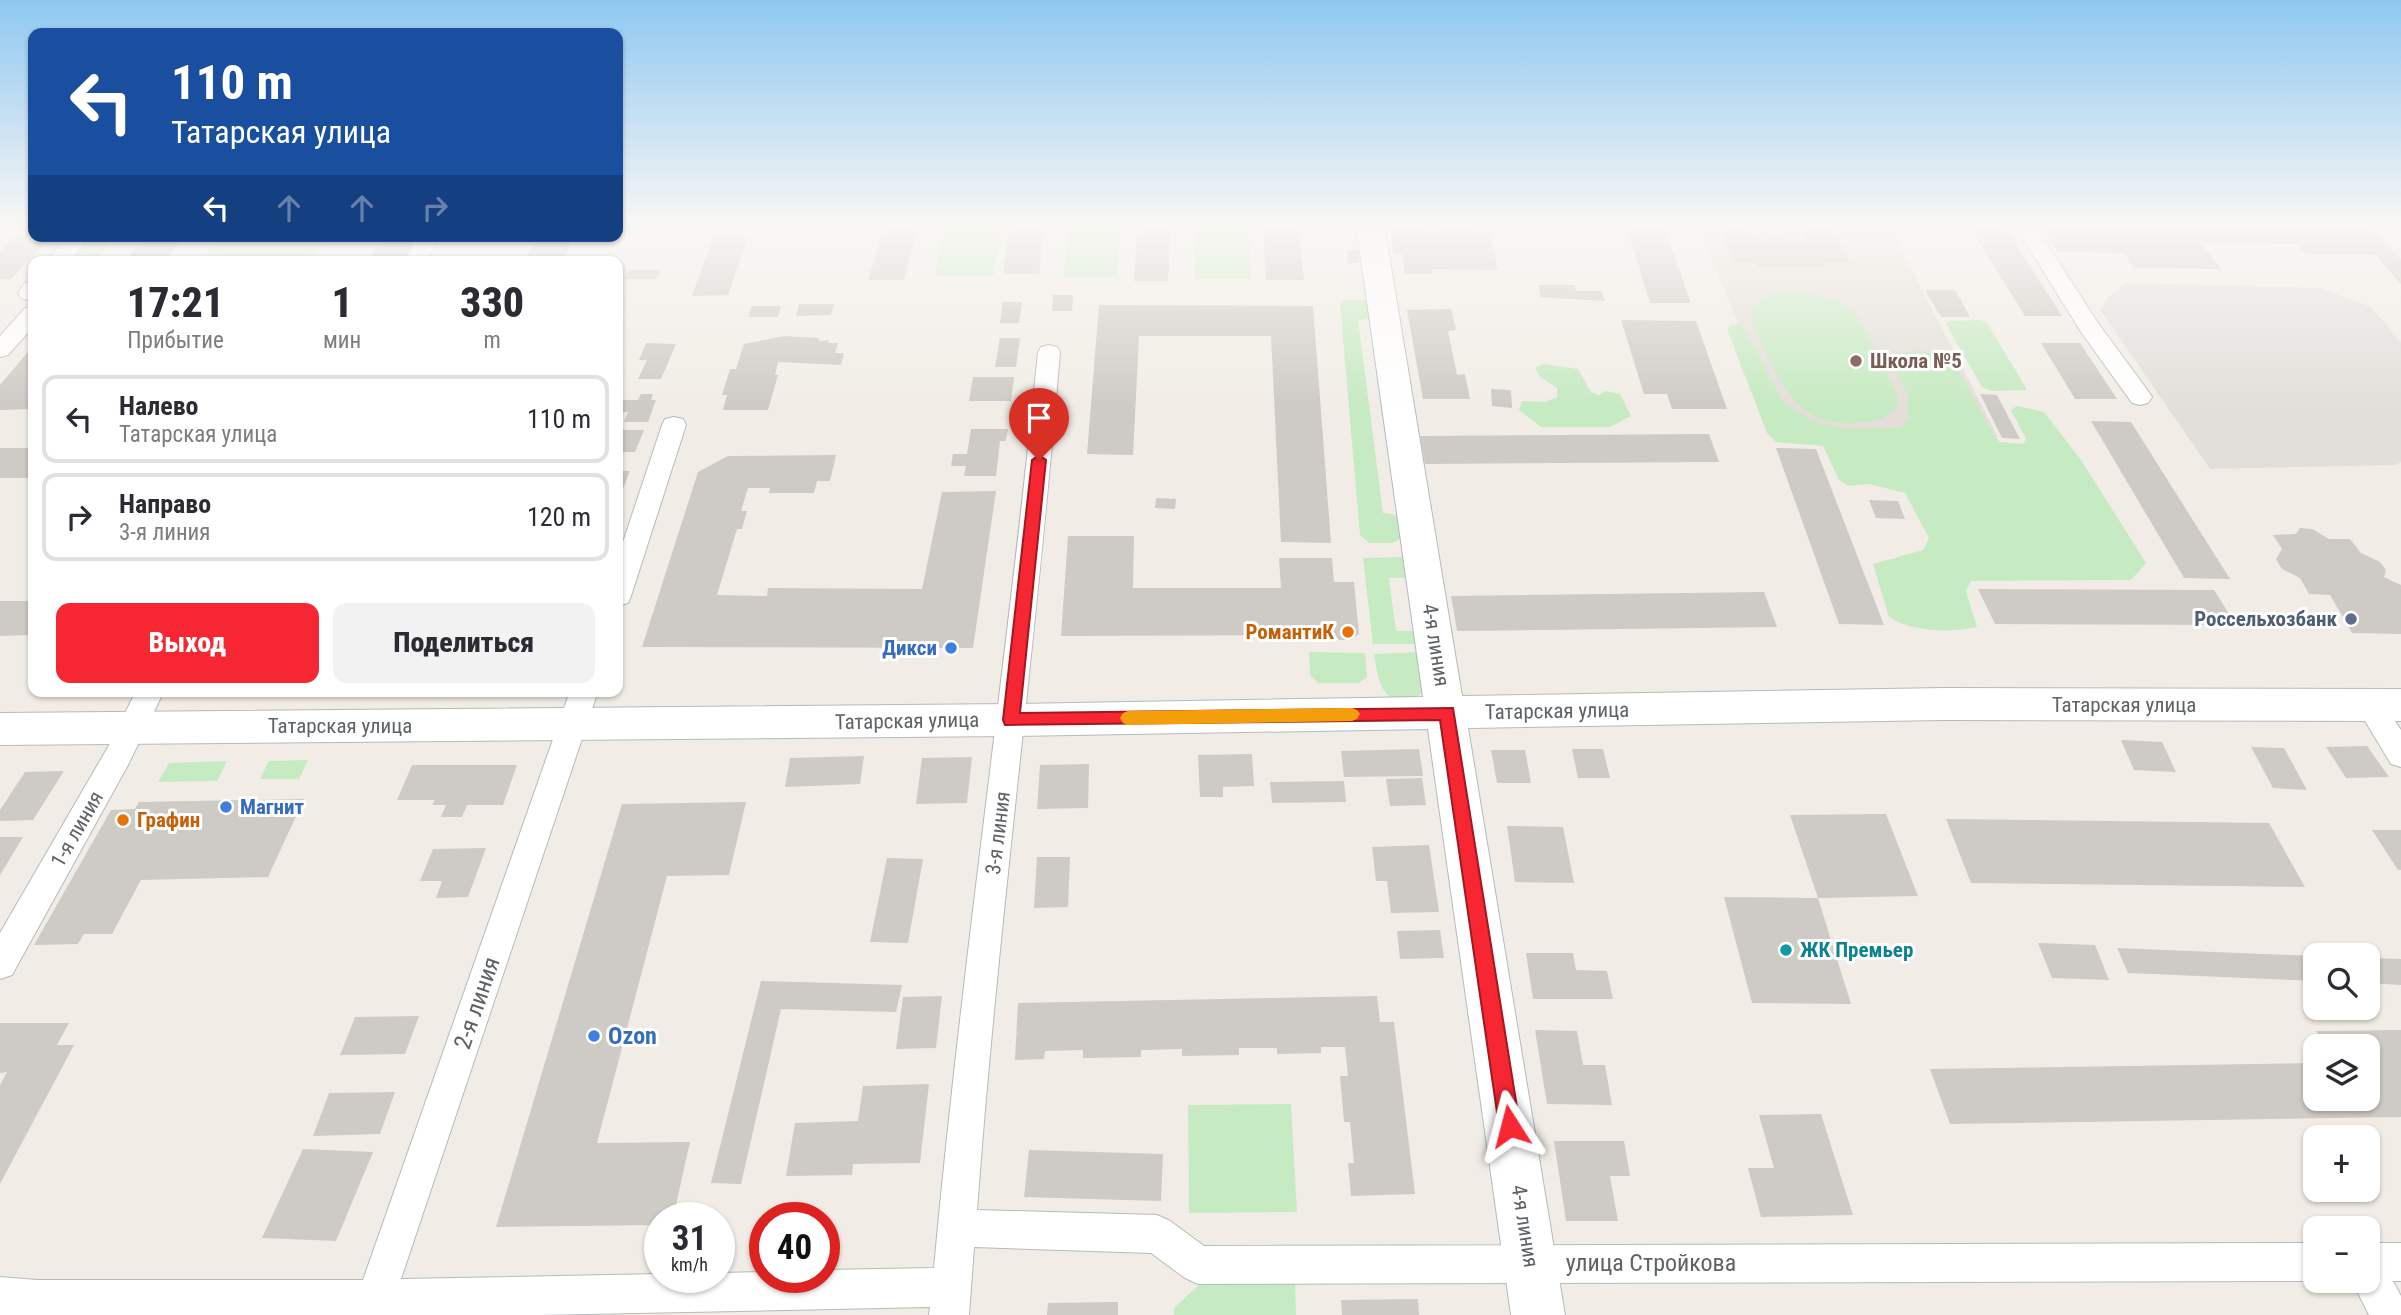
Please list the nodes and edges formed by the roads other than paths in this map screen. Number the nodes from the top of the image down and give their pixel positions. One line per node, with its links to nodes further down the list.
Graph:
1 (1380, 285): 12 (street, 4-я линия)
2 (2063, 285): 6 (street)
3 (28, 304): 4 (street)
4 (0, 351)
5 (1049, 352): 13 (street, 3-я линия)
6 (2140, 397)
7 (674, 425): 8 (street)
8 (623, 581)
9 (147, 697): 14 (street, 1-я линия)
10 (2386, 706): 12 (street, Татарская улица); 16 (street)
11 (578, 708): 13 (street, Татарская улица); 14 (street, Татарская улица); 26 (street, 2-я линия)
12 (1447, 713): 13 (street, Татарская улица); 22 (street, 4-я линия)
13 (1011, 720): 18 (street, 3-я линия)
14 (132, 728): 15 (street, Татарская улица); 17 (street, 1-я линия)
15 (0, 729)
16 (2401, 755)
17 (0, 964)
18 (956, 1228): 22 (street, улица Стройкова); 25 (street, 3-я линия)
19 (2303, 1262): 22 (street, улица Стройкова)
20 (2380, 1262): 21 (street)
21 (2401, 1262)
22 (1530, 1264): 27 (street, 4-я линия)
23 (2378, 1293): 28 (street)
24 (0, 1296): 26 (street)
25 (951, 1301): 26 (street)
26 (373, 1307)
27 (1538, 1315)
28 (2390, 1315)

